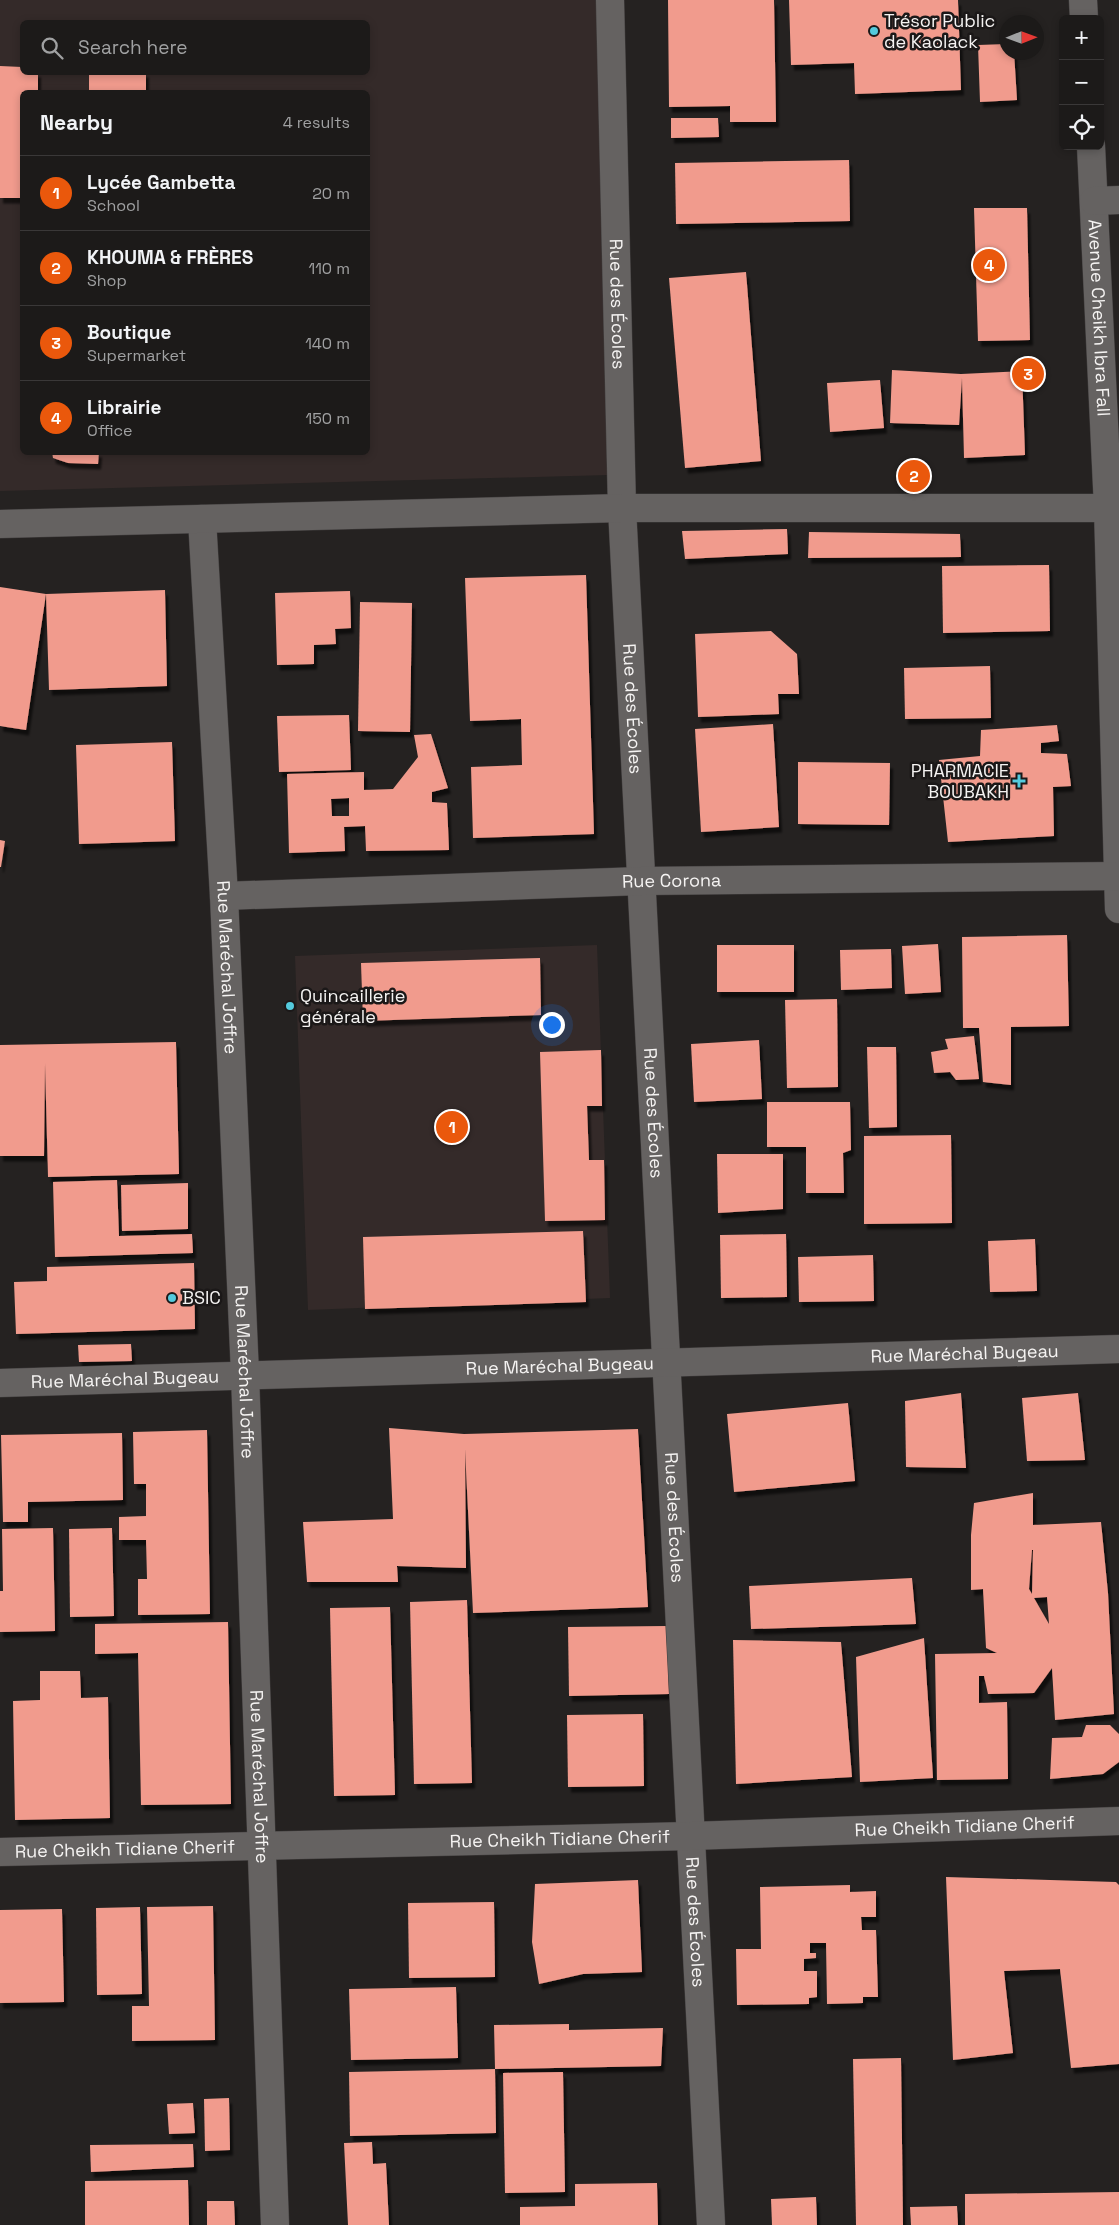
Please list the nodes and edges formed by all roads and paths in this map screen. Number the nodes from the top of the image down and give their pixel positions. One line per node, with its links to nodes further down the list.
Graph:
1 (610, 0): 6 (street, Rue des Écoles)
2 (1082, 0): 3 (street)
3 (1084, 15)
4 (1092, 150): 5 (street, Avenue Cheikh Ibra Fall)
5 (1107, 201): 7 (street, Avenue Cheikh Ibra Fall)
6 (622, 508): 7 (street); 8 (street); 11 (street, Rue des Écoles)
7 (1113, 508): 10 (street, Avenue Cheikh Ibra Fall)
8 (202, 519): 9 (street); 12 (street, Rue Maréchal Joffre)
9 (0, 524)
10 (1118, 876): 11 (street, Rue Corona); 13 (street, Avenue Cheikh Ibra Fall)
11 (642, 881): 12 (street, Rue Corona); 15 (street, Rue des Écoles)
12 (224, 896): 16 (street, Rue Maréchal Joffre)
13 (1119, 909)
14 (1119, 1349): 15 (street, Rue Maréchal Bugeau)
15 (666, 1363): 16 (street, Rue Maréchal Bugeau); 19 (street, Rue des Écoles)
16 (245, 1374): 17 (street, Rue Maréchal Bugeau); 20 (street, Rue Maréchal Joffre)
17 (0, 1383)
18 (1119, 1821): 19 (street, Rue Cheikh Tidiane Cherif)
19 (690, 1836): 20 (street, Rue Cheikh Tidiane Cherif); 23 (street, Rue des Écoles)
20 (263, 1845): 21 (street, Rue Cheikh Tidiane Cherif); 22 (street, Rue Maréchal Joffre)
21 (0, 1852)
22 (275, 2225)
23 (711, 2225)

